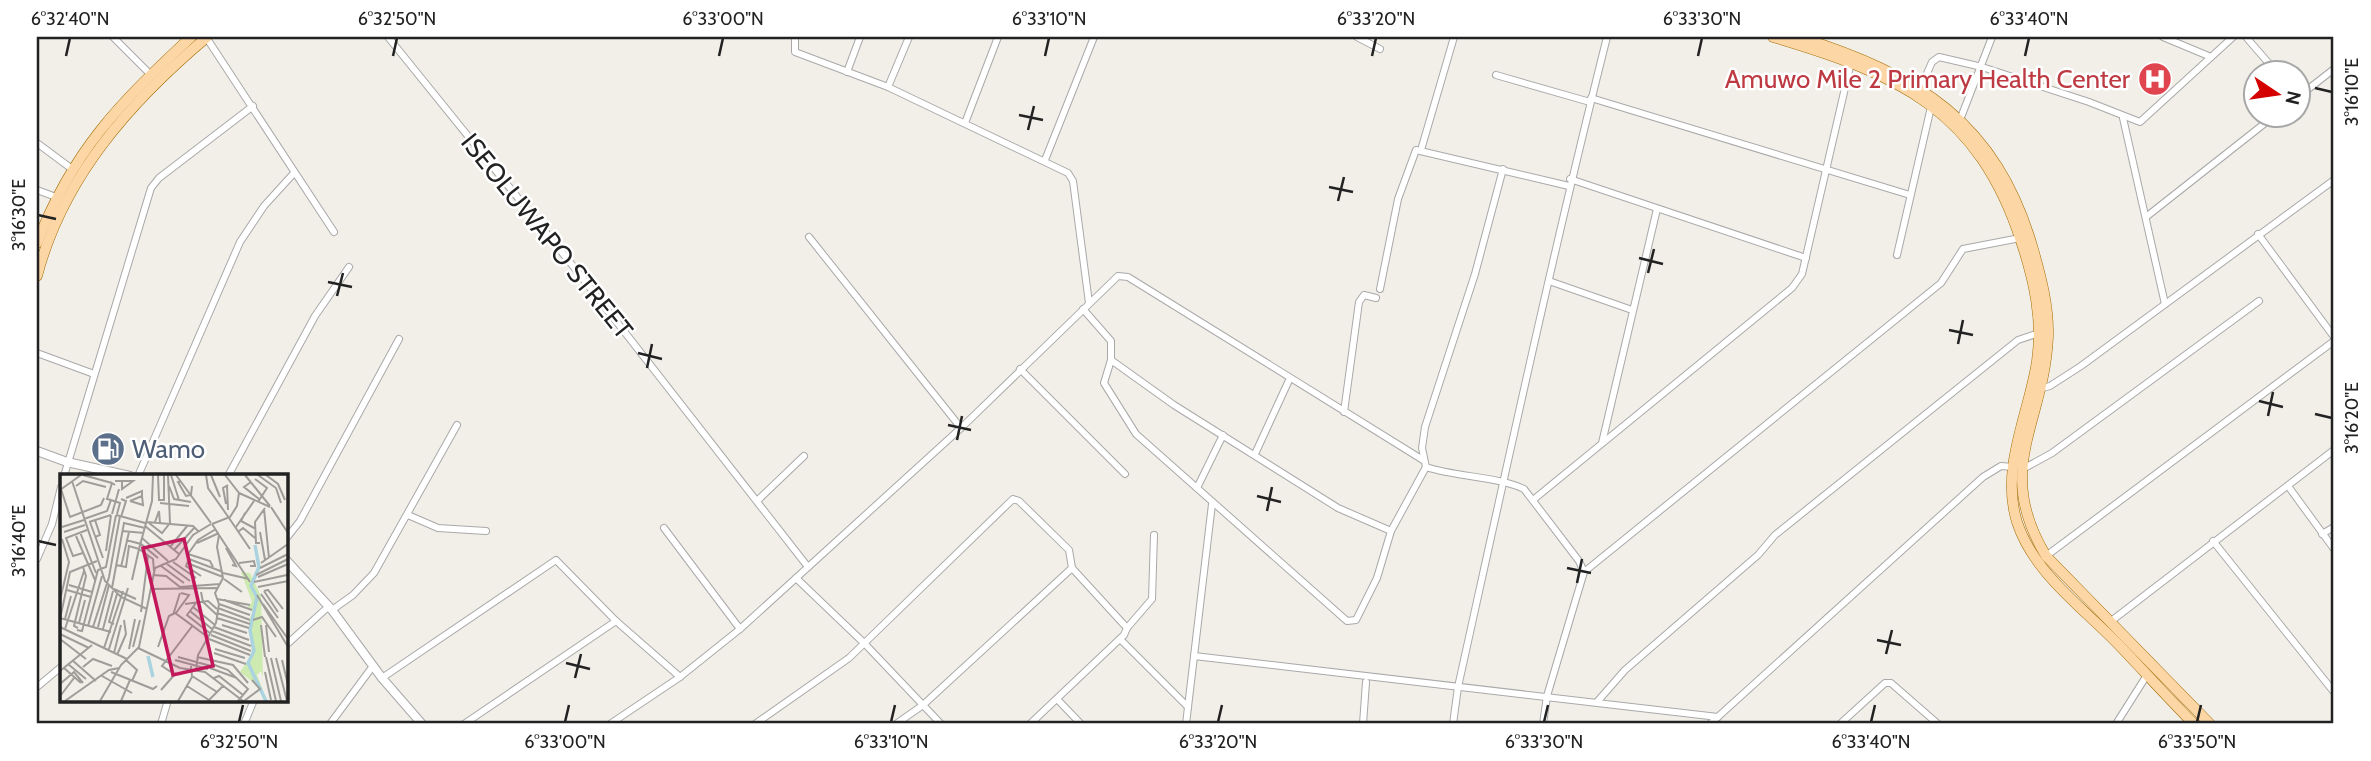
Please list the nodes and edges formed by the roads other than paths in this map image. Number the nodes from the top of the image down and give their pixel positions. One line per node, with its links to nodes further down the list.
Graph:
1 (113, 37): 27 (street)
2 (191, 37): 27 (main road)
3 (206, 37): 33 (street); 61 (main road)
4 (388, 37): 100 (street, ISEOLUWAPO STREET)
5 (795, 37): 26 (street)
6 (860, 37): 26 (street)
7 (909, 37): 30 (street)
8 (998, 37): 37 (street)
9 (1094, 37): 41 (street)
10 (1357, 37): 20 (street)
11 (1454, 37): 40 (street)
12 (1607, 37): 32 (street)
13 (1773, 37): 23 (main road)
14 (1799, 37): 31 (main road)
15 (1992, 37): 24 (street)
16 (2163, 37): 19 (street)
17 (2233, 37): 21 (street)
18 (2246, 37): 22 (street)
19 (2174, 39): 21 (street)
20 (1380, 49)
21 (2211, 57): 35 (street)
22 (2266, 60)
23 (1851, 62): 34 (main road); 44 (street)
24 (1982, 67): 31 (street); 35 (street); 36 (street)
25 (2334, 69): 29 (street)
26 (847, 72): 30 (street)
27 (150, 74): 42 (main road)
28 (1496, 75): 32 (street)
29 (2312, 86)
30 (888, 87): 37 (street)
31 (1920, 89): 36 (main road)
32 (1590, 100): 44 (street); 47 (street)
33 (253, 106): 45 (street); 76 (street)
34 (1931, 107): 49 (street); 57 (main road)
35 (2123, 118): 52 (street)
36 (1960, 120): 57 (main road)
37 (965, 123): 41 (street)
38 (2256, 130): 52 (street)
39 (37, 143): 42 (street)
40 (1421, 150): 43 (street); 63 (street)
41 (1045, 160): 66 (street)
42 (72, 169): 50 (main road)
43 (1503, 169): 47 (street); 89 (street)
44 (1826, 170): 49 (street); 59 (street)
45 (294, 173): 53 (street); 93 (street)
46 (2334, 180): 54 (street)
47 (1569, 183): 51 (street); 62 (street)
48 (37, 190): 50 (street)
49 (1910, 195): 58 (street)
50 (56, 198): 56 (main road)
51 (1657, 209): 59 (street); 69 (street)
52 (2146, 217): 67 (street)
53 (334, 232)
54 (2258, 234): 67 (street); 71 (street)
55 (808, 237): 81 (street)
56 (37, 243)
57 (2025, 244): 70 (main road); 78 (main road); 118 (street)
58 (1896, 256)
59 (1806, 258): 83 (street)
60 (349, 267): 94 (street)
61 (37, 276)
62 (1549, 281): 69 (street); 96 (street)
63 (1380, 289)
64 (1376, 298): 79 (street)
65 (2259, 301): 90 (street)
66 (1089, 303): 68 (street); 77 (street)
67 (2165, 304): 78 (street)
68 (1083, 309): 74 (street); 75 (street)
69 (1632, 310): 83 (street)
70 (2039, 333): 90 (main road); 142 (street)
71 (2334, 334): 113 (street)
72 (399, 339): 110 (street)
73 (37, 353): 76 (street)
74 (1111, 360): 82 (street); 98 (street)
75 (1020, 369): 81 (street); 95 (street)
76 (94, 374): 88 (street)
77 (1290, 378): 79 (street); 86 (street)
78 (2038, 389): 90 (main road)
79 (1343, 412): 89 (street)
80 (457, 425): 103 (street)
81 (961, 428): 116 (street)
82 (1223, 435): 86 (street); 98 (street)
83 (1602, 443): 101 (street)
84 (2334, 450): 97 (street)
85 (37, 452): 88 (street)
86 (1255, 454): 107 (street)
87 (804, 456): 100 (street)
88 (67, 462): 91 (street); 92 (street)
89 (1424, 463): 96 (street); 107 (street)
90 (2016, 468): 113 (main road); 131 (main road); 146 (street)
91 (64, 474)
92 (121, 474)
93 (139, 474)
94 (229, 474)
95 (1125, 474)
96 (1504, 482): 101 (street); 136 (street)
97 (2288, 486): 108 (street); 111 (street)
98 (1197, 488): 102 (street)
99 (60, 491): 114 (street)
100 (758, 500): 116 (street, ISEOLUWAPO STREET)
101 (1534, 500): 118 (street)
102 (1213, 504): 107 (street); 128 (street)
103 (408, 515): 106 (street); 120 (street)
104 (2334, 527): 108 (street)
105 (664, 528): 124 (street)
106 (486, 531)
107 (1391, 531)
108 (2322, 534): 112 (street)
109 (1154, 535): 123 (street)
110 (287, 537)
111 (2213, 541): 122 (street); 137 (street)
112 (2334, 549)
113 (2046, 556): 122 (main road)
114 (37, 559)
115 (287, 561): 120 (street)
116 (808, 568): 119 (street)
117 (1072, 568): 123 (street); 127 (street); 143 (street)
118 (1584, 572): 138 (street)
119 (796, 578): 124 (street); 127 (street)
120 (330, 609): 126 (street); 129 (street)
121 (617, 621): 132 (street); 133 (street); 151 (street)
122 (2110, 622): 168 (main road)
123 (1127, 628): 125 (street)
124 (740, 629): 132 (street)
125 (1120, 639): 139 (street); 144 (street)
126 (287, 644)
127 (865, 644): 143 (street); 153 (street)
128 (1194, 656): 136 (street); 144 (street)
129 (373, 666): 133 (street); 149 (street)
130 (60, 668): 135 (street)
131 (2147, 675): 166 (street); 167 (main road)
132 (680, 677): 152 (street)
133 (382, 678): 150 (street)
134 (1366, 682): 159 (street)
135 (37, 687)
136 (1458, 687): 138 (street); 160 (street)
137 (2334, 692)
138 (1546, 696): 142 (street); 161 (street)
139 (1057, 699): 156 (street); 157 (street)
140 (167, 702): 147 (street)
141 (253, 702): 148 (street)
142 (1597, 702): 146 (street)
143 (923, 705): 154 (street); 155 (street)
144 (1188, 707): 158 (street)
145 (1930, 716): 163 (street); 164 (street); 165 (street)
146 (1718, 717): 162 (street)
147 (161, 724)
148 (244, 724)
149 (330, 724)
150 (422, 724)
151 (464, 724)
152 (610, 724)
153 (755, 724)
154 (896, 724)
155 (941, 724)
156 (1030, 724)
157 (1081, 724)
158 (1186, 724)
159 (1363, 724)
160 (1453, 724)
161 (1543, 724)
162 (1710, 724)
163 (1840, 724)
164 (1924, 724)
165 (1938, 724)
166 (2116, 724)
167 (2194, 724)
168 (2210, 724)

